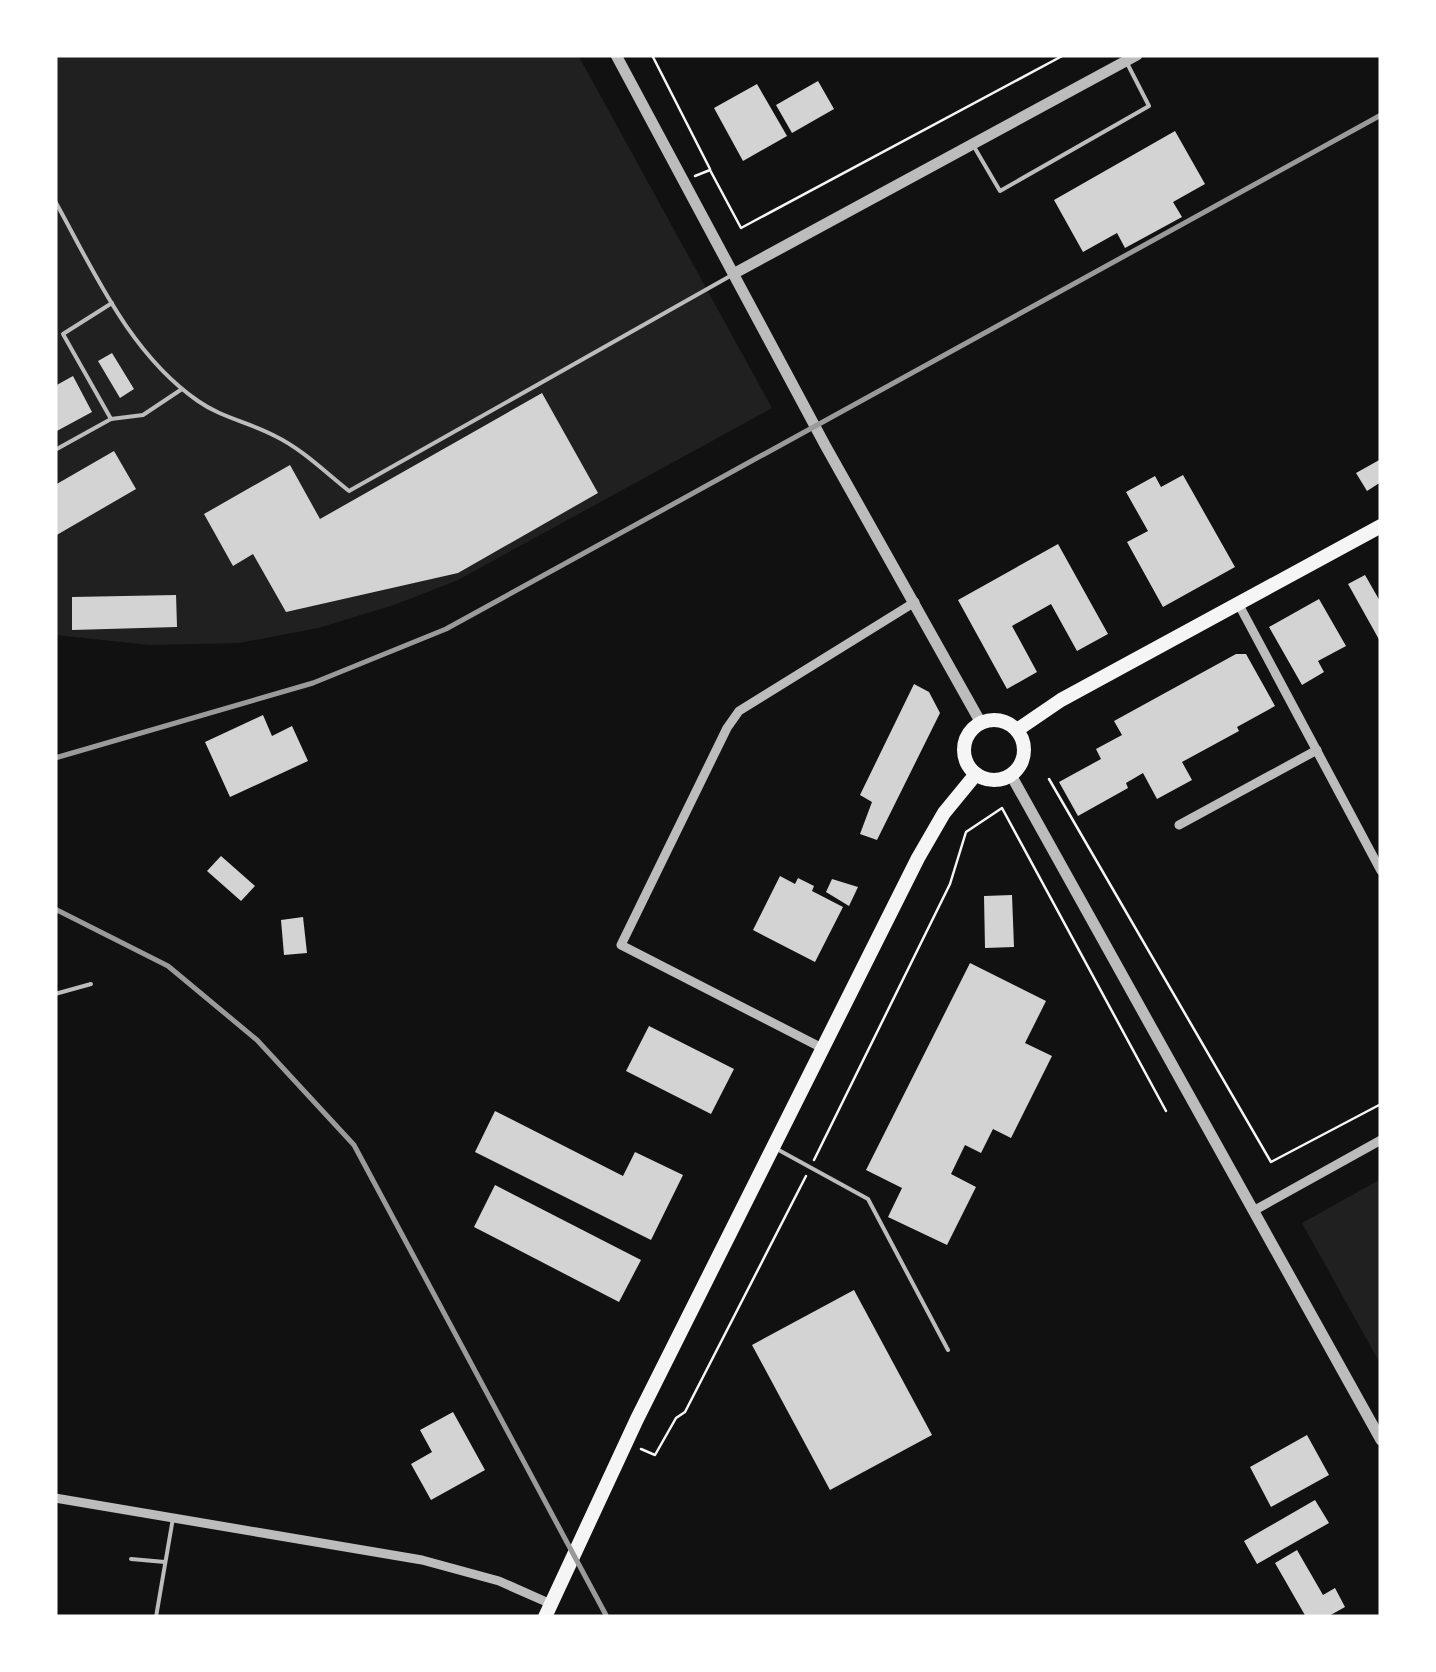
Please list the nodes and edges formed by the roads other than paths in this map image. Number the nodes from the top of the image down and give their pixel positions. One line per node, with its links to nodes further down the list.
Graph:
1 (616, 55): 5 (street)
2 (1131, 58): 3 (street); 3 (lane)
3 (972, 144): 5 (street)
4 (55, 201): 6 (lane)
5 (735, 273): 9 (lane); 13 (street)
6 (112, 302): 7 (lane); 9 (lane)
7 (63, 334): 8 (lane); 10 (lane)
8 (55, 338)
9 (183, 389): 10 (lane)
10 (111, 419): 11 (lane)
11 (55, 450)
12 (1381, 526): 14 (main road)
13 (914, 602): 15 (street); 24 (street)
14 (1239, 604): 16 (main road); 17 (street)
15 (981, 723): 16 (main road); 18 (main road)
16 (1017, 730): 19 (main road)
17 (1317, 750): 20 (street); 21 (street)
18 (976, 774): 19 (main road); 24 (main road)
19 (1012, 775): 27 (street)
20 (1178, 825)
21 (1381, 870)
22 (91, 984): 23 (lane)
23 (55, 994)
24 (824, 1050): 26 (main road)
25 (1381, 1140): 27 (street)
26 (775, 1148): 28 (lane); 34 (main road)
27 (1255, 1210): 29 (street)
28 (948, 1350)
29 (1381, 1440)
30 (55, 1498): 31 (street)
31 (173, 1518): 33 (lane); 34 (street)
32 (132, 1560): 33 (lane)
33 (165, 1562): 35 (lane)
34 (548, 1611)
35 (156, 1617)

